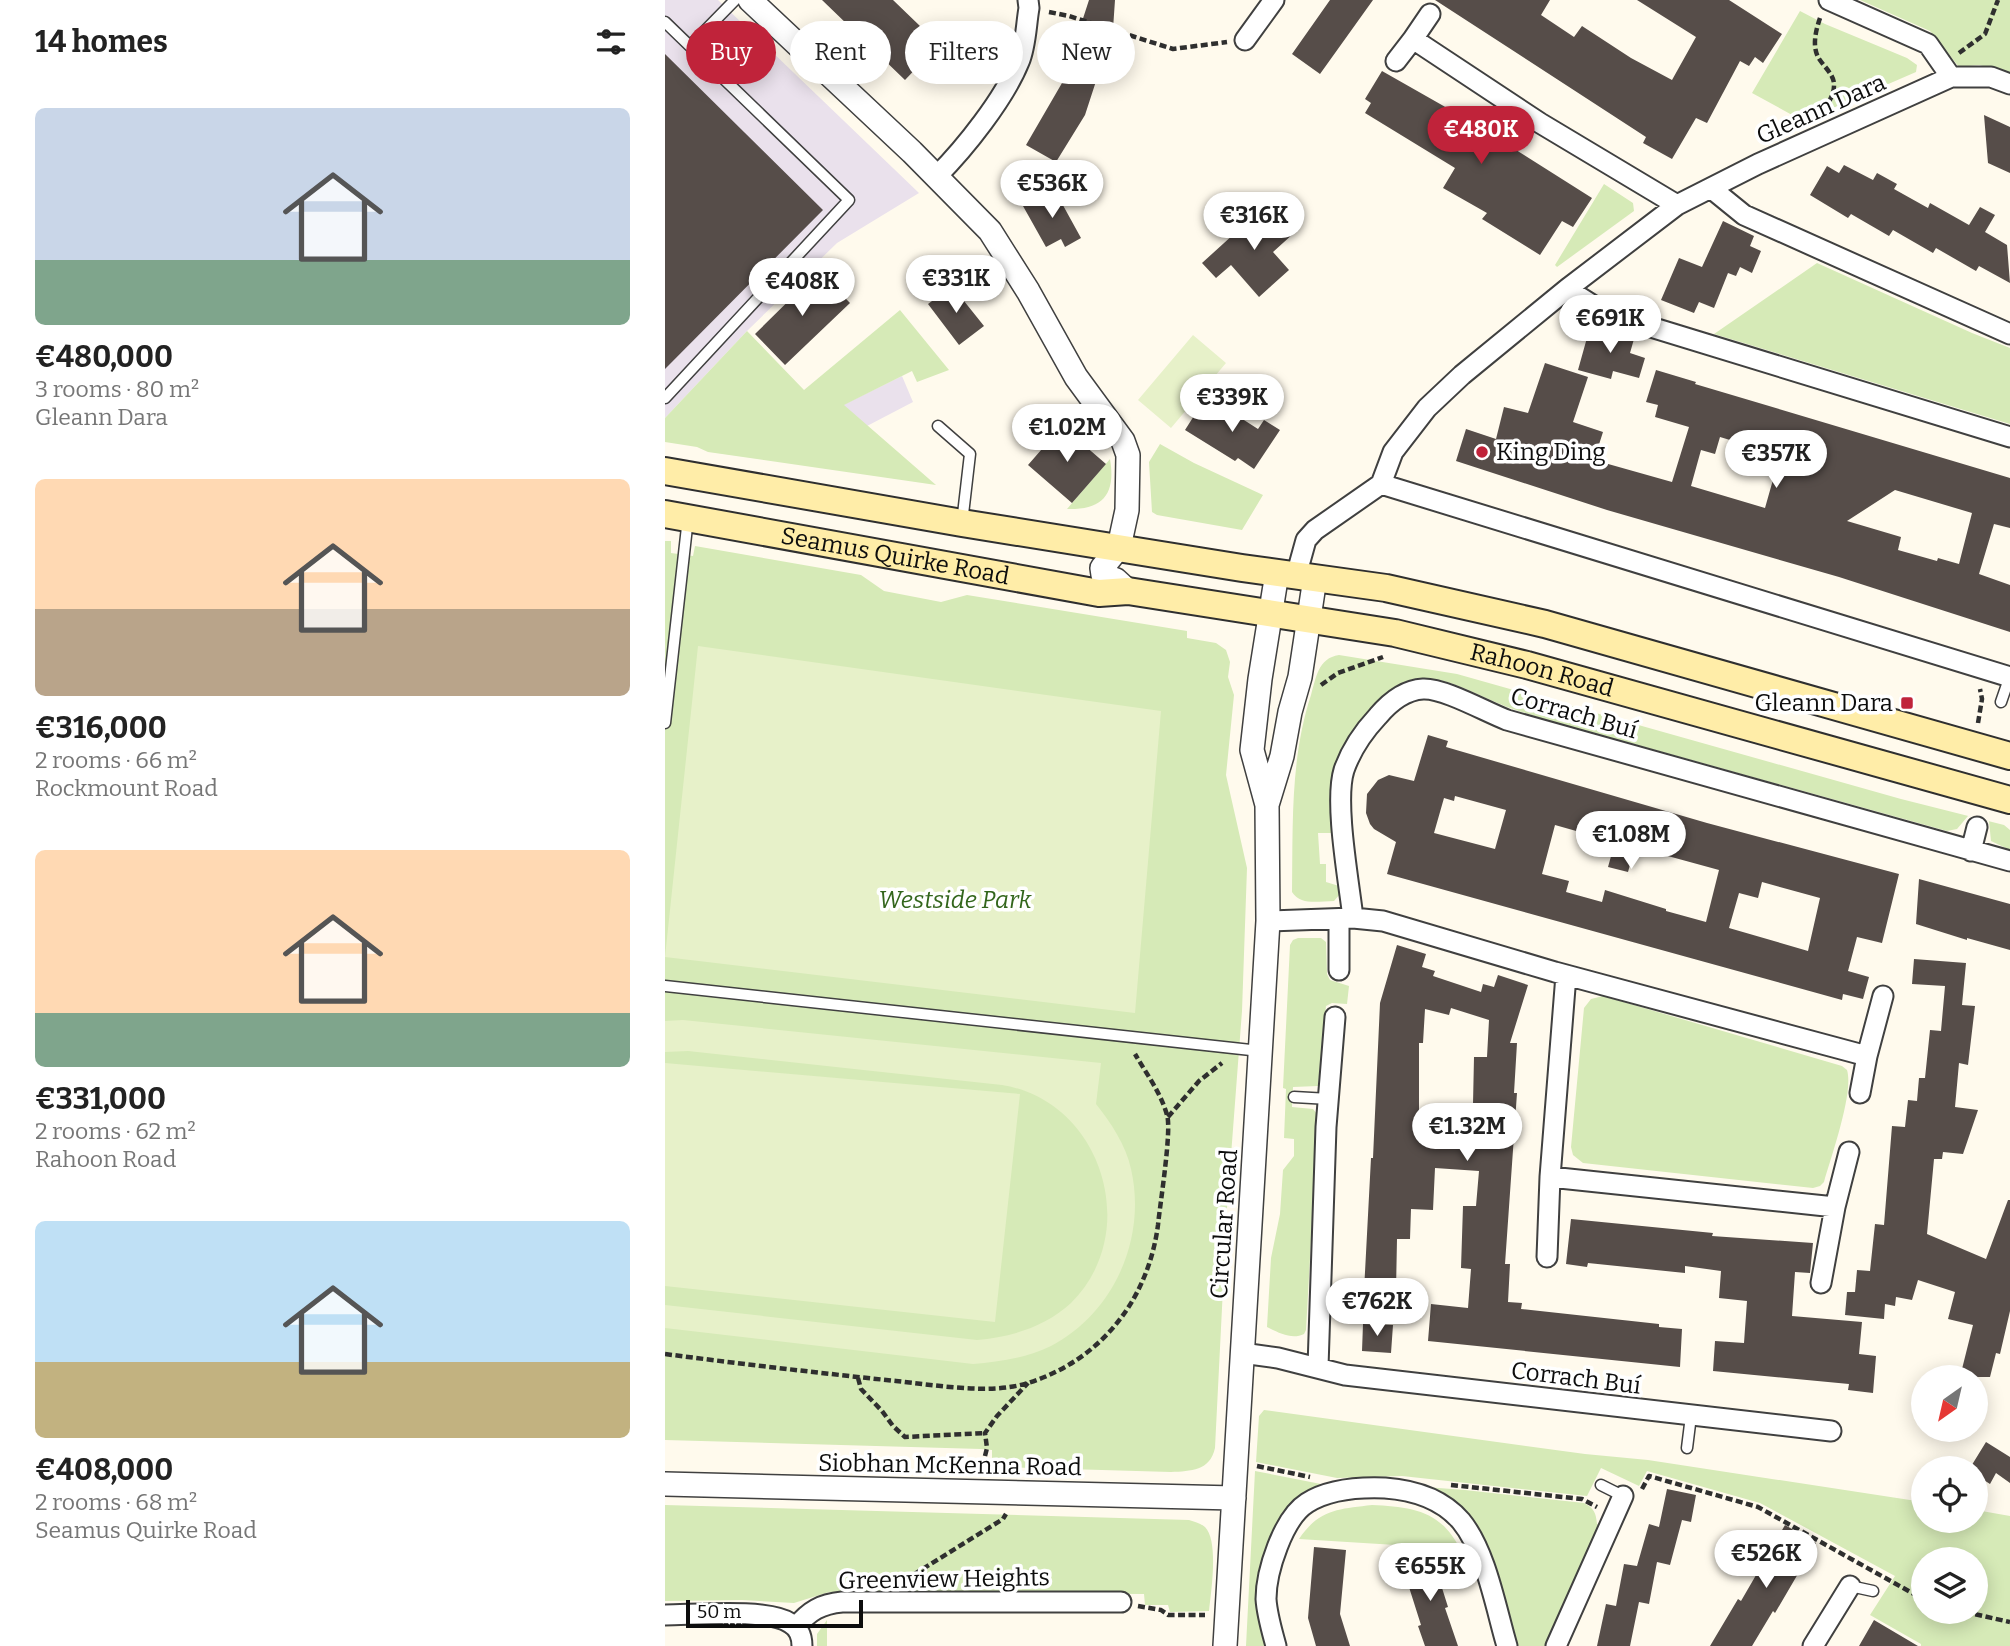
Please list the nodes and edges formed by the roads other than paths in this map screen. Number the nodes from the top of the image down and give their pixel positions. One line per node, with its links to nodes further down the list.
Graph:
1 (735, 0): 7 (lane)
2 (750, 0): 16 (street, Rahoon Road)
3 (1274, 0): 10 (street)
4 (1029, 4): 16 (street)
5 (1826, 5): 13 (street)
6 (1430, 14): 9 (street)
7 (714, 21)
8 (665, 22): 11 (lane)
9 (1413, 38): 12 (street); 18 (street)
10 (1245, 40)
11 (686, 42)
12 (1395, 61)
13 (1951, 77): 15 (street, Gleann Dara); 17 (street, Gleann Dara)
14 (729, 84): 21 (lane)
15 (2010, 84)
16 (937, 176): 28 (street, Rahoon Road)
17 (1712, 189): 18 (street, Gleann Dara); 20 (street)
18 (1677, 205): 19 (street, Gleann Dara)
19 (1567, 289): 23 (street); 25 (street, Gleann Dara)
20 (2010, 334)
21 (665, 398)
22 (937, 426): 27 (lane)
23 (2010, 437)
24 (665, 471): 27 (main road, Seamus Quirke Road)
25 (1381, 484): 29 (street); 33 (street)
26 (677, 516): 30 (main road, Seamus Quirke Road); 35 (lane)
27 (962, 523): 28 (main road, Seamus Quirke Road)
28 (1119, 547): 29 (main road, Rahoon Road); 30 (street, Rahoon Road)
29 (1296, 576): 31 (street, Circular Road); 32 (street, Circular Road); 36 (main road, Rahoon Road)
30 (1128, 591): 31 (main road, Rahoon Road)
31 (1271, 614): 32 (main road, Rahoon Road); 38 (street, Circular Road)
32 (1309, 620): 37 (main road, Rahoon Road); 38 (street, Circular Road)
33 (2010, 676): 34 (lane)
34 (2001, 702)
35 (665, 723)
36 (2010, 756)
37 (2010, 800)
38 (1267, 805): 43 (street, Circular Road)
39 (1977, 827): 40 (street)
40 (1971, 851): 41 (street, Corrach Buí); 42 (street, Corrach Buí)
41 (2010, 861)
42 (1346, 918): 43 (street); 44 (street, Corrach Buí); 45 (street)
43 (1268, 921): 49 (street, Circular Road)
44 (1339, 970)
45 (1566, 975): 50 (street); 55 (street)
46 (665, 986): 49 (lane)
47 (1883, 996): 50 (street)
48 (1335, 1017): 53 (street)
49 (1261, 1051): 59 (street, Circular Road)
50 (1867, 1056): 51 (street)
51 (1860, 1093)
52 (1294, 1097): 53 (lane)
53 (1329, 1099): 60 (street)
54 (1849, 1152): 56 (street)
55 (1550, 1177): 56 (street); 57 (street)
56 (1835, 1208): 58 (street)
57 (1546, 1256)
58 (1821, 1283)
59 (1242, 1353): 60 (street, Corrach Buí); 67 (street, Circular Road)
60 (1318, 1367): 61 (street, Corrach Buí)
61 (1691, 1416): 62 (street, Corrach Buí); 63 (lane)
62 (1831, 1431)
63 (1687, 1448)
64 (665, 1484): 67 (street, Siobhan McKenna Road)
65 (1601, 1485): 66 (lane)
66 (1631, 1497): 76 (street)
67 (1234, 1498): 73 (street, Circular Road)
68 (1850, 1586): 69 (lane); 77 (street)
69 (1873, 1591)
70 (1121, 1602): 72 (street, Greenview Heights)
71 (665, 1615): 72 (street)
72 (799, 1637)
73 (1225, 1646)
74 (1276, 1646): 75 (street)
75 (1507, 1646)
76 (1556, 1646)
77 (1813, 1646)

